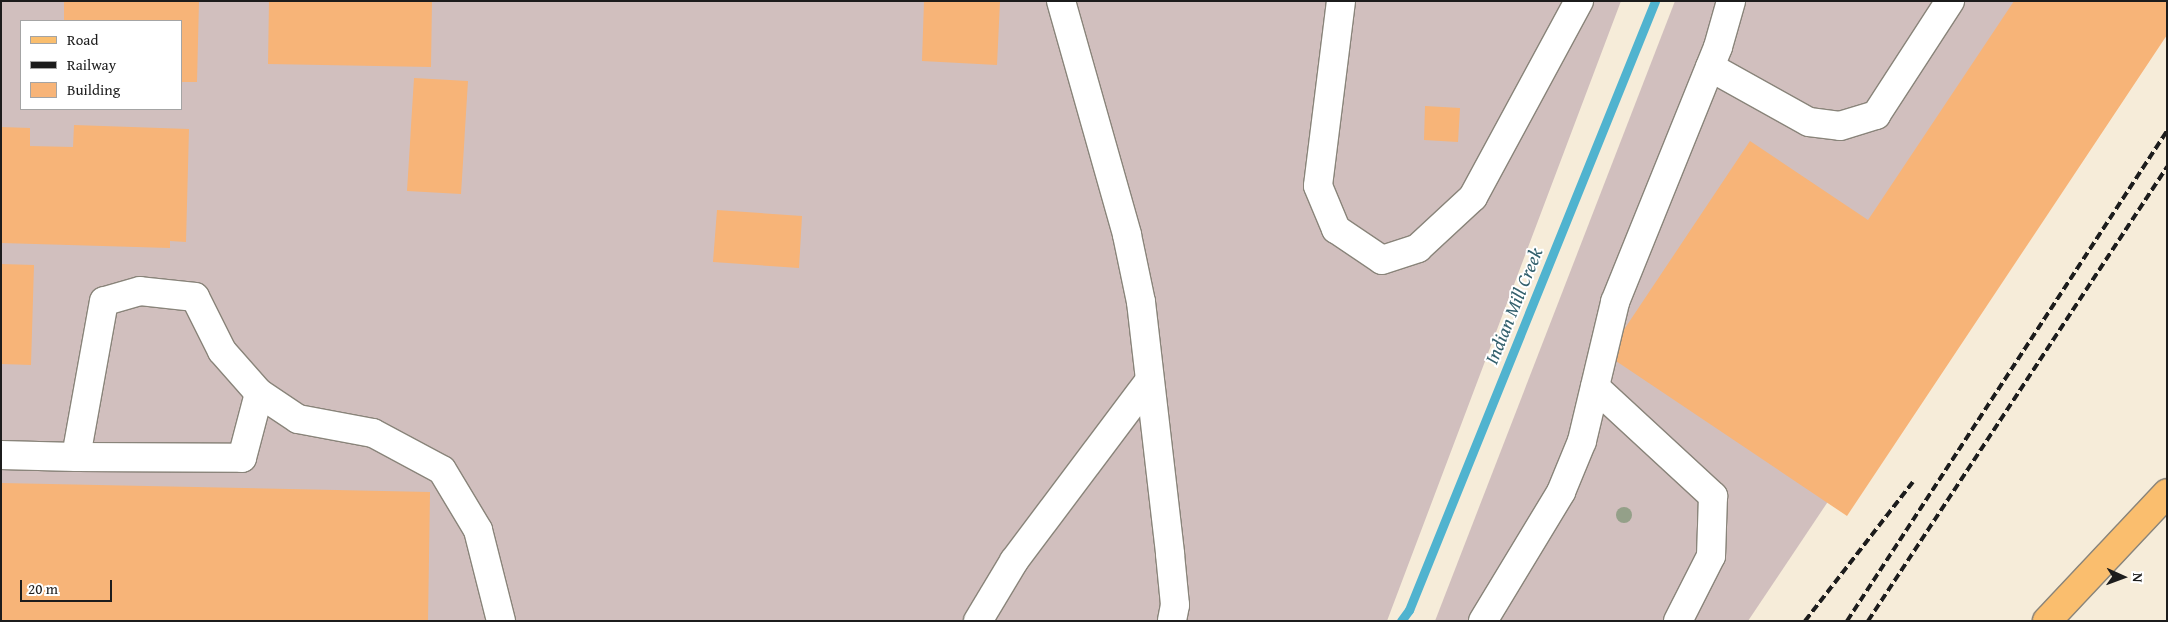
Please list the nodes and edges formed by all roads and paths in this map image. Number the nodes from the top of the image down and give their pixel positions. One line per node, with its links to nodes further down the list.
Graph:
1 (1061, 1): 7 (lane)
2 (1341, 1): 3 (lane)
3 (1579, 1)
4 (1731, 1): 6 (lane)
5 (1950, 1): 6 (lane)
6 (1710, 67): 8 (lane)
7 (1149, 381): 14 (lane); 15 (lane)
8 (1595, 387): 16 (lane); 17 (lane)
9 (259, 393): 11 (lane); 11 (lane); 13 (lane)
10 (1, 454): 11 (lane)
11 (76, 457)
12 (2167, 493): 18 (main road)
13 (501, 621)
14 (978, 621)
15 (1172, 621)
16 (1483, 621)
17 (1678, 621)
18 (2047, 621)

